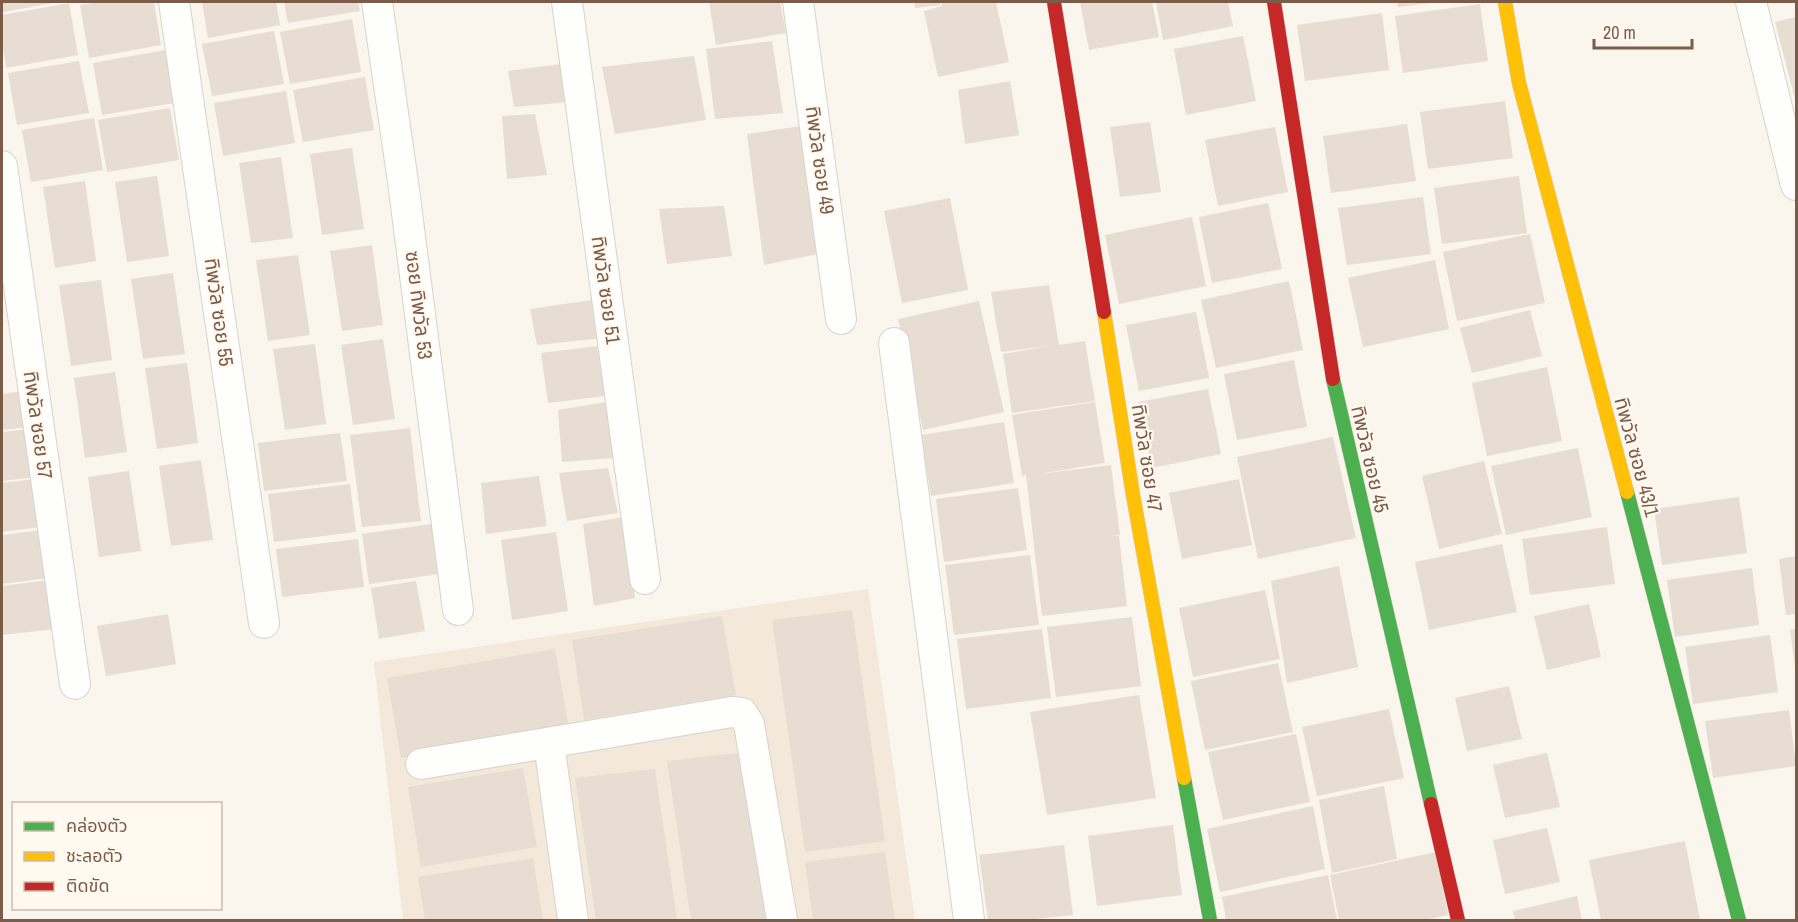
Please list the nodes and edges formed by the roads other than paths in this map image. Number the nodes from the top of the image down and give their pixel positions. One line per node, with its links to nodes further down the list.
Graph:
1 (174, 2): 15 (street, ทิพวัล ซอย 55)
2 (376, 2): 14 (street, ซอย ทิพวัล 53)
3 (567, 2): 13 (street, ทิพวัล ซอย 51)
4 (798, 2): 11 (street, ทิพวัล ซอย 49)
5 (1054, 2): 22 (street, ทิพวัล ซอย 47)
6 (1274, 2): 23 (street, ทิพวัล ซอย 45)
7 (1505, 2): 24 (street, ทิพวัล ซอย 43/1)
8 (1751, 2): 10 (street)
9 (2, 166): 16 (street, ทิพวัล ซอย 57)
10 (1797, 186)
11 (842, 319)
12 (894, 343): 21 (street)
13 (645, 579)
14 (458, 610)
15 (264, 623)
16 (75, 684)
17 (549, 743): 18 (street); 19 (street); 20 (street)
18 (421, 764)
19 (573, 921)
20 (782, 921)
21 (969, 921)
22 (1210, 921)
23 (1458, 921)
24 (1739, 921)

